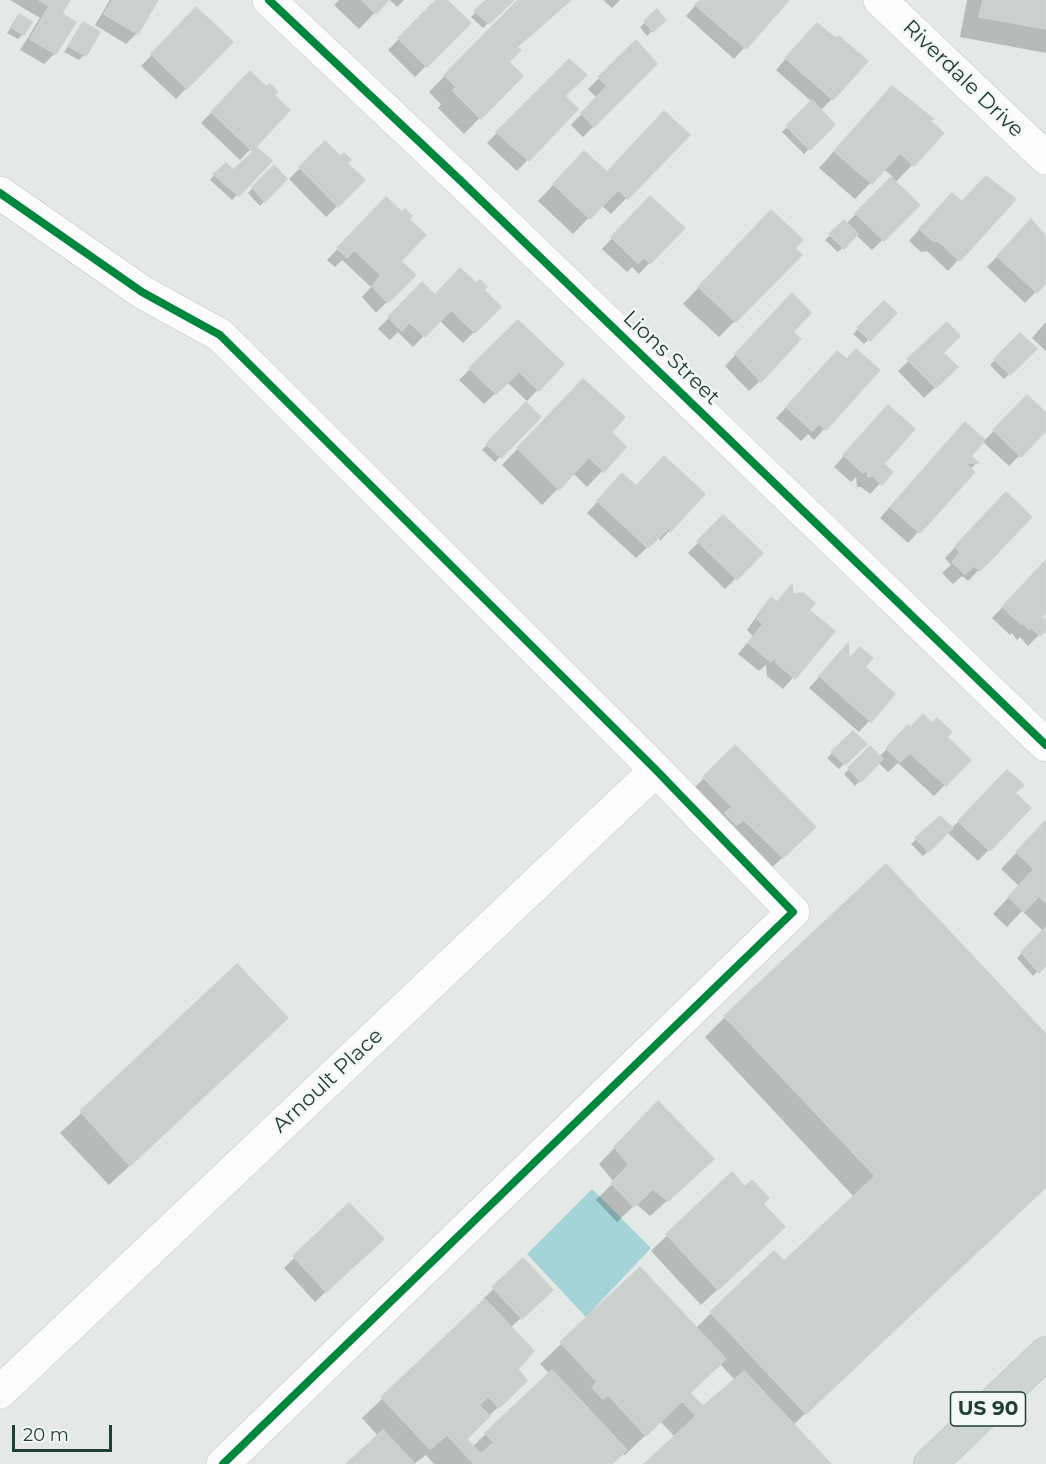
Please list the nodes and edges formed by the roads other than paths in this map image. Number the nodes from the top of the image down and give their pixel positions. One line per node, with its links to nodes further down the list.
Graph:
1 (268, 0): 5 (street, Lions Street)
2 (880, 0): 3 (street, Riverdale Drive)
3 (1046, 158)
4 (0, 193): 6 (street)
5 (1046, 745)
6 (656, 770): 8 (street, Arnoult Place); 9 (street)
7 (1046, 1353): 10 (main road, US 90)
8 (0, 1392)
9 (223, 1464)
10 (930, 1464)

